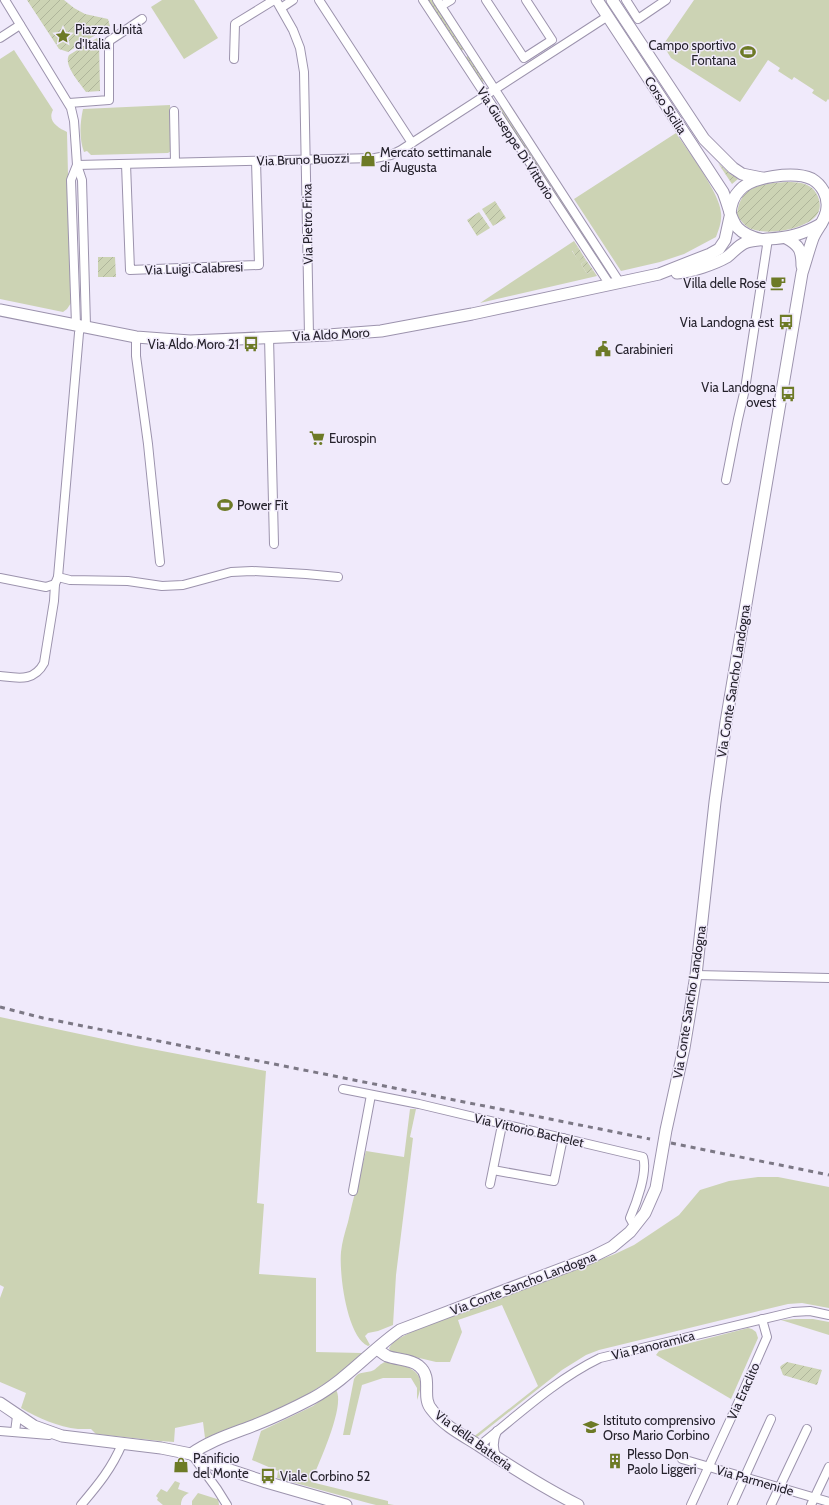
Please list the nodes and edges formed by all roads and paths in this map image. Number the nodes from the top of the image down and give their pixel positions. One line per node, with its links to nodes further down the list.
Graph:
1 (5, 0): 17 (street)
2 (275, 0): 14 (street, Via Pietro Frixa); 19 (street)
3 (293, 0): 14 (street)
4 (319, 0): 24 (street)
5 (423, 0): 21 (street, Via Giuseppe Di Vittorio)
6 (451, 0): 13 (street)
7 (486, 0): 8 (street)
8 (526, 0)
9 (597, 0): 15 (main road, Corso Sicilia)
10 (612, 0): 30 (main road, Corso Sicilia)
11 (626, 0): 12 (street)
12 (666, 0)
13 (439, 3): 20 (street, Via Giuseppe Di Vittorio)
14 (281, 8): 25 (street, Via Pietro Frixa)
15 (608, 16): 20 (street, Via Bruno Buozzi); 33 (main road, Corso Sicilia)
16 (142, 19): 22 (street)
17 (20, 26): 18 (street); 22 (street)
18 (0, 38)
19 (234, 59)
20 (495, 89): 21 (street, Via Bruno Buozzi); 39 (street, Via Giuseppe Di Vittorio)
21 (485, 96): 24 (street, Via Bruno Buozzi); 39 (street, Via Giuseppe Di Vittorio)
22 (69, 103): 29 (street)
23 (174, 111): 27 (street)
24 (412, 143): 25 (street, Via Bruno Buozzi)
25 (306, 159): 26 (street, Via Bruno Buozzi); 42 (street, Via Pietro Frixa)
26 (256, 160): 27 (street, Via Bruno Buozzi); 28 (street, Via Luigi Calabresi)
27 (175, 162): 28 (street, Via Bruno Buozzi)
28 (126, 164): 29 (street, Via Bruno Buozzi)
29 (77, 165): 41 (street)
30 (762, 178): 31 (main road); 33 (main road)
31 (813, 180): 32 (main road); 34 (main road)
32 (829, 182)
33 (730, 215): 36 (main road); 38 (main road)
34 (825, 217): 35 (main road); 37 (main road)
35 (786, 238): 36 (main road); 37 (main road)
36 (766, 240): 38 (main road); 45 (street)
37 (802, 273): 52 (main road, Via Conte Sancho Landogna)
38 (659, 274): 39 (main road, Via Aldo Moro)
39 (615, 284): 42 (main road, Via Aldo Moro)
40 (0, 310): 41 (main road, Via Aldo Moro)
41 (81, 325): 43 (main road, Via Aldo Moro); 50 (street)
42 (309, 335): 44 (main road, Via Aldo Moro)
43 (136, 337): 44 (main road, Via Aldo Moro); 47 (street)
44 (269, 337): 46 (street)
45 (726, 480)
46 (274, 544)
47 (160, 562)
48 (338, 577): 50 (street)
49 (0, 578): 50 (street)
50 (56, 581): 51 (street)
51 (0, 676)
52 (696, 975): 53 (street); 61 (main road, Via Conte Sancho Landogna)
53 (829, 978)
54 (343, 1089): 55 (street, Via Vittorio Bachelet)
55 (371, 1095): 56 (street, Via Vittorio Bachelet); 60 (street)
56 (502, 1125): 57 (street, Via Vittorio Bachelet); 58 (street)
57 (563, 1138): 58 (street); 61 (street, Via Vittorio Bachelet)
58 (493, 1170): 59 (street)
59 (490, 1184)
60 (352, 1191)
61 (635, 1227): 64 (main road, Via Conte Sancho Landogna)
62 (829, 1315): 63 (street, Via Panoramica)
63 (762, 1319): 69 (street, Via Panoramica); 78 (street, Via Eraclito)
64 (377, 1349): 74 (main road, Via della Batteria); 75 (main road, Via Conte Sancho Landogna)
65 (0, 1404): 66 (main road)
66 (17, 1416): 71 (street); 72 (main road)
67 (771, 1419): 81 (street)
68 (807, 1428): 82 (street)
69 (497, 1430): 74 (street, Via Panoramica); 77 (street)
70 (0, 1431): 71 (street)
71 (15, 1432): 72 (street)
72 (62, 1436): 73 (main road)
73 (122, 1444): 75 (main road); 85 (street)
74 (479, 1446): 77 (main road, Via della Batteria)
75 (191, 1454): 80 (main road)
76 (682, 1459): 78 (street, Via Parmenide)
77 (499, 1460): 88 (main road, Via della Batteria)
78 (709, 1467): 81 (street, Via Parmenide); 89 (street, Via Eraclito)
79 (829, 1467): 83 (street)
80 (207, 1468): 86 (street); 87 (main road)
81 (744, 1477): 82 (street, Via Parmenide); 90 (street)
82 (780, 1488): 83 (street, Via Parmenide); 91 (street)
83 (813, 1501): 84 (street, Via Parmenide)
84 (829, 1502)
85 (80, 1505)
86 (227, 1505)
87 (346, 1505)
88 (578, 1505)
89 (692, 1505)
90 (732, 1505)
91 (771, 1505)

